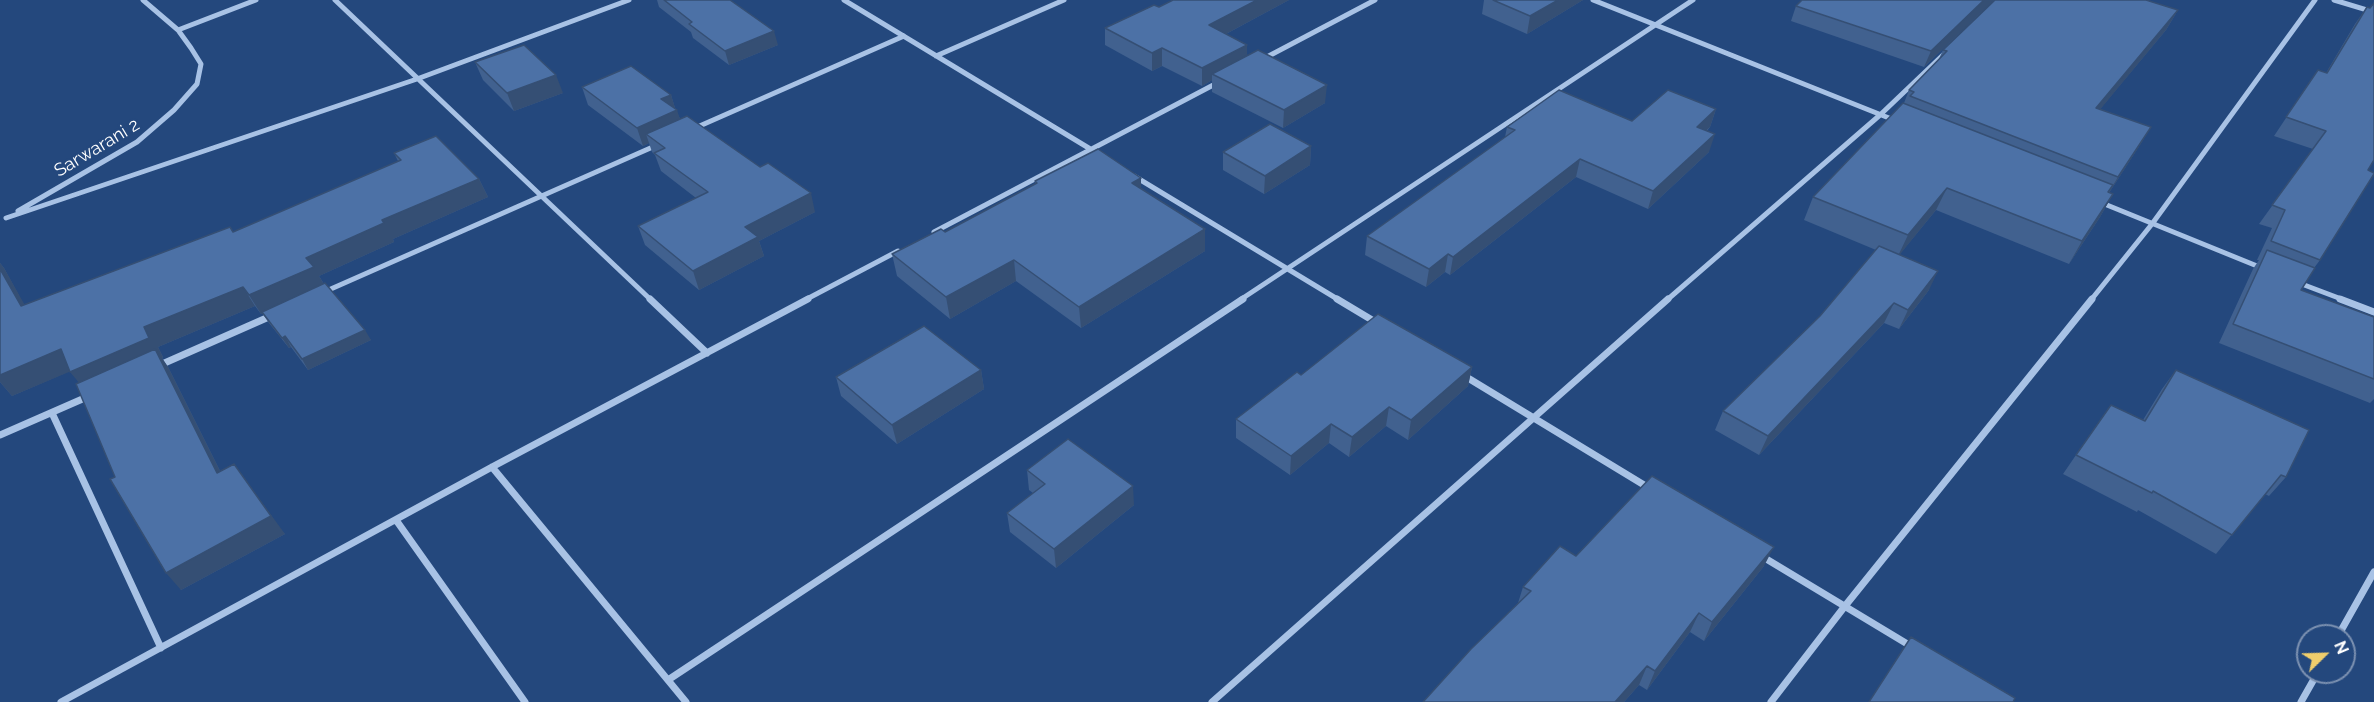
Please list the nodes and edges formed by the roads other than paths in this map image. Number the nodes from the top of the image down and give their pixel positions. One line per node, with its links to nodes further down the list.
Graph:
1 (143, 0): 14 (street, Sarwarani 2)
2 (256, 0): 14 (street)
3 (335, 0): 20 (street)
4 (629, 0): 20 (street)
5 (844, 0): 15 (street)
6 (1064, 0): 17 (street)
7 (1375, 0): 18 (street)
8 (1593, 0): 13 (street)
9 (1693, 0): 13 (street)
10 (2316, 0): 31 (street)
11 (2334, 0): 12 (street)
12 (2374, 12)
13 (1656, 25): 21 (street); 34 (street)
14 (178, 30): 30 (street, Sarwarani 2)
15 (904, 36): 17 (street); 23 (street)
16 (1950, 48): 21 (street)
17 (936, 56): 25 (street)
18 (1259, 61)
19 (1227, 77): 25 (street)
20 (417, 79): 28 (street); 30 (street)
21 (1880, 115): 22 (street); 46 (street)
22 (1902, 123)
23 (690, 130)
24 (658, 144): 28 (street)
25 (1090, 149): 26 (street); 32 (street)
26 (1100, 155)
27 (1130, 173): 34 (street)
28 (541, 196): 37 (street); 41 (street)
29 (2098, 202): 31 (street)
30 (3, 219)
31 (2152, 224): 35 (street); 53 (street)
32 (925, 237)
33 (904, 248): 41 (street)
34 (1287, 269): 40 (street); 57 (street)
35 (2274, 273)
36 (2296, 281): 39 (street)
37 (313, 297)
38 (280, 312): 42 (street)
39 (2374, 312)
40 (1379, 324)
41 (707, 353): 48 (street)
42 (149, 369)
43 (1461, 374): 46 (street)
44 (95, 393): 45 (street)
45 (52, 413): 47 (street); 55 (street)
46 (1532, 417): 49 (street); 62 (street)
47 (0, 435)
48 (492, 467): 50 (street); 57 (street)
49 (1653, 490)
50 (396, 520): 55 (street); 60 (street)
51 (1754, 551): 53 (street)
52 (2374, 572): 54 (street)
53 (1845, 606): 56 (street); 63 (street)
54 (2345, 624)
55 (161, 648): 59 (street)
56 (1924, 654)
57 (668, 680): 61 (street)
58 (2311, 684): 64 (street)
59 (61, 702)
60 (525, 702)
61 (686, 702)
62 (1212, 702)
63 (1771, 702)
64 (2301, 702)

